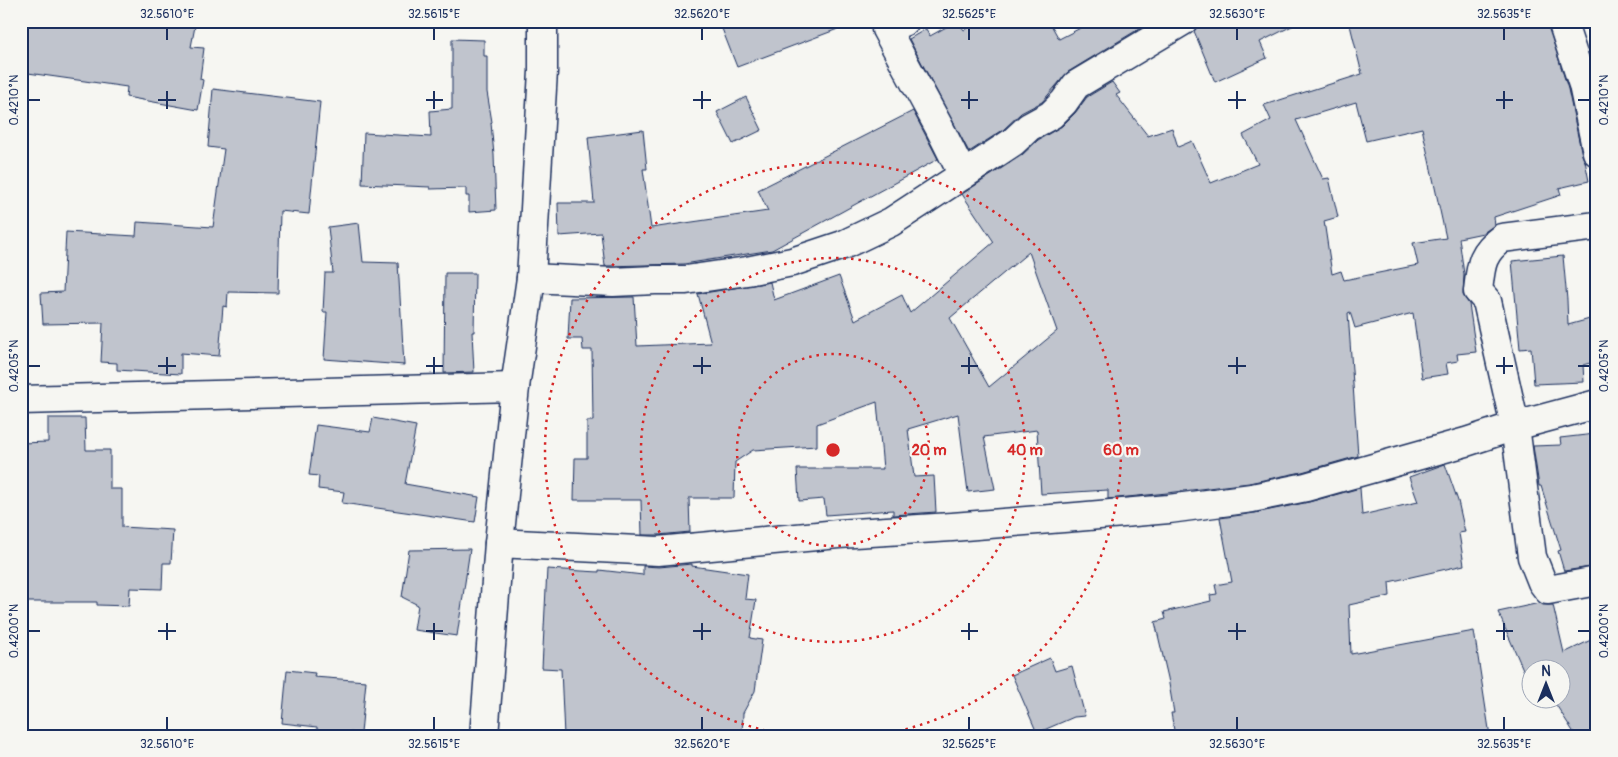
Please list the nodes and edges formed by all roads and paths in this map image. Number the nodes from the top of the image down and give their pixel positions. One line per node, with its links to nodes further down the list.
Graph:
1 (543, 21): 8 (street)
2 (1184, 21): 6 (street)
3 (1562, 21): 5 (street)
4 (891, 24): 6 (street)
5 (1597, 152)
6 (963, 175): 8 (street)
7 (1597, 226): 12 (street)
8 (531, 278): 9 (street)
9 (515, 388): 10 (street); 13 (street)
10 (21, 400)
11 (1597, 404): 12 (street)
12 (1515, 426): 13 (street); 14 (street)
13 (499, 543): 15 (street)
14 (1597, 581)
15 (484, 736)

